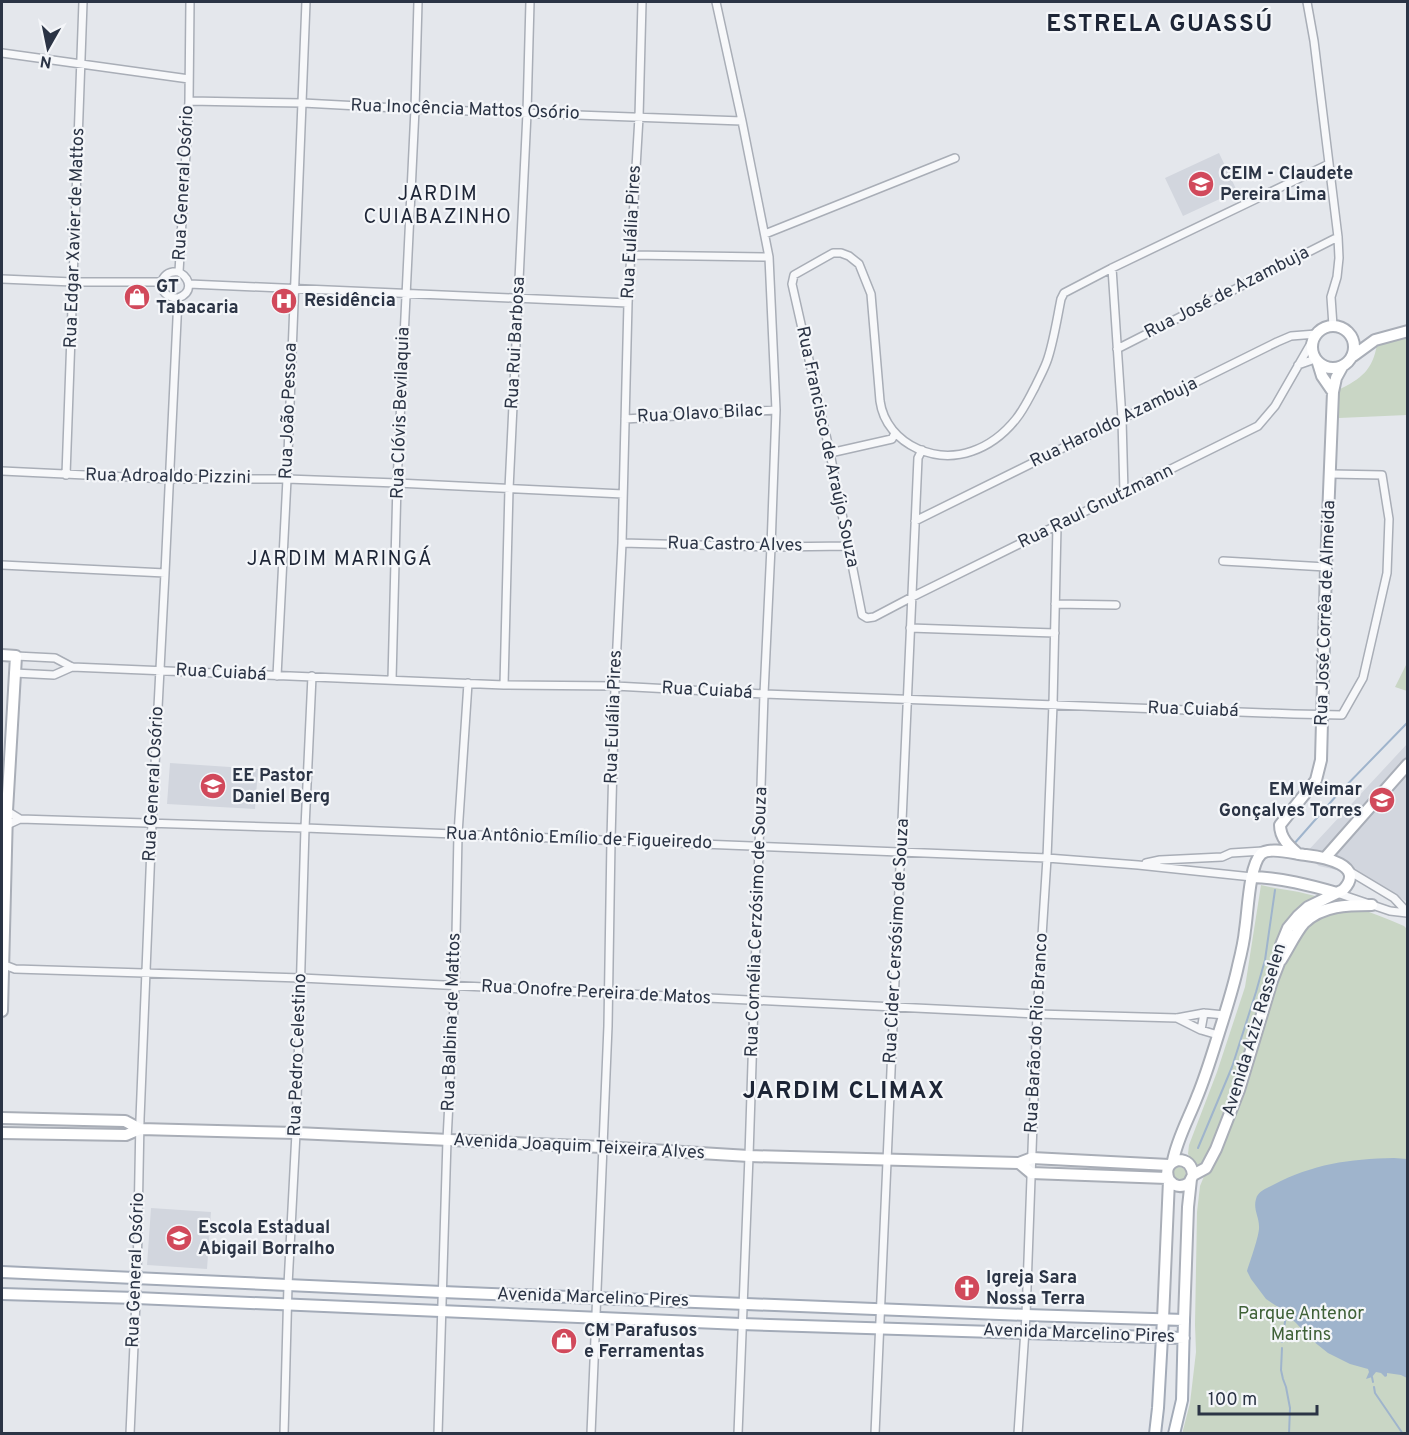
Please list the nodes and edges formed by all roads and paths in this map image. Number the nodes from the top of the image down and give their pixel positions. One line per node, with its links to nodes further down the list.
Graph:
1 (82, 2): 10 (street, Rua Edgar Xavier de Mattos)
2 (190, 2): 11 (street, Rua General Osório)
3 (306, 2): 13 (street, Rua João Pessoa)
4 (418, 2): 14 (street, Rua Clóvis Bevilaquia)
5 (530, 2): 15 (street, Rua Rui Barbosa)
6 (642, 2): 16 (street, Rua Eulália Pires)
7 (716, 2): 17 (street, Rua Cornélia Cerzósimo de Souza)
8 (1306, 2): 19 (street)
9 (2, 53): 10 (street)
10 (80, 64): 11 (street); 27 (street, Rua Edgar Xavier de Mattos)
11 (189, 79): 12 (street, Rua General Osório)
12 (189, 101): 13 (street, Rua Inocência Mattos Osório); 25 (street, Rua General Osório)
13 (303, 103): 14 (street, Rua Inocência Mattos Osório); 30 (street, Rua João Pessoa)
14 (415, 109): 15 (street, Rua Inocência Mattos Osório); 31 (street, Rua Clóvis Bevilaquia)
15 (527, 113): 16 (street, Rua Inocência Mattos Osório); 32 (street, Rua Rui Barbosa)
16 (639, 117): 17 (street, Rua Inocência Mattos Osório); 22 (street, Rua Eulália Pires)
17 (742, 121): 20 (street, Rua Cornélia Cerzósimo de Souza)
18 (955, 158): 20 (street)
19 (1329, 164): 21 (street); 24 (street)
20 (765, 234): 23 (street, Rua Cornélia Cerzósimo de Souza)
21 (1338, 237): 35 (street); 40 (street, Rua José de Azambuja)
22 (631, 255): 23 (street); 34 (street, Rua Eulália Pires)
23 (769, 257): 46 (street, Rua Cornélia Cerzósimo de Souza)
24 (1112, 268): 40 (street); 50 (street)
25 (179, 272): 28 (street); 29 (street, Rua General Osório)
26 (2, 279): 27 (street)
27 (73, 282): 28 (street); 54 (street, Rua Edgar Xavier de Mattos)
28 (162, 282): 33 (street)
29 (189, 284): 30 (street); 33 (street, Rua General Osório)
30 (294, 288): 31 (street); 56 (street, Rua João Pessoa)
31 (405, 293): 32 (street); 57 (street, Rua Clóvis Bevilaquia)
32 (518, 297): 34 (street); 58 (street, Rua Rui Barbosa)
33 (178, 298): 55 (street, Rua General Osório)
34 (628, 303): 47 (street, Rua Eulália Pires)
35 (1333, 326): 37 (main road); 38 (main road)
36 (1407, 331): 39 (main road)
37 (1350, 334): 39 (main road); 41 (main road)
38 (1315, 336): 42 (main road); 43 (street, Rua Raul Gnutzmann); 48 (street, Rua Haroldo Azambuja)
39 (1376, 340): 41 (main road)
40 (1117, 349): 48 (street)
41 (1353, 356): 44 (main road)
42 (1317, 361): 43 (street); 44 (main road); 45 (main road)
43 (1298, 365): 59 (street, Rua Raul Gnutzmann)
44 (1342, 367): 45 (main road, Rua José Corrêa de Almeida)
45 (1334, 392): 53 (main road, Rua José Corrêa de Almeida)
46 (776, 410): 47 (street, Rua Olavo Bilac); 65 (street, Rua Cornélia Cerzósimo de Souza)
47 (625, 419): 60 (street, Rua Eulália Pires)
48 (1122, 419): 59 (street); 61 (street, Rua Haroldo Azambuja)
49 (895, 433): 50 (street); 51 (street); 51 (street, Rua Francisco de Araújo Souza)
50 (922, 450): 61 (street, Rua Cider Cersósimo de Souza)
51 (830, 453): 64 (street, Rua Francisco de Araújo Souza)
52 (2, 471): 54 (street, Rua Adroaldo Pizzini)
53 (1331, 474): 68 (main road, Rua José Corrêa de Almeida); 91 (street, Rua Cuiabá)
54 (66, 475): 55 (street, Rua Adroaldo Pizzini)
55 (169, 479): 56 (street, Rua Adroaldo Pizzini); 69 (street, Rua General Osório)
56 (287, 479): 57 (street, Rua Adroaldo Pizzini); 82 (street, Rua João Pessoa)
57 (397, 483): 58 (street, Rua Adroaldo Pizzini); 84 (street, Rua Clóvis Bevilaquia)
58 (509, 489): 60 (street, Rua Adroaldo Pizzini); 86 (street, Rua Rui Barbosa)
59 (1124, 493): 62 (street, Rua Raul Gnutzmann)
60 (623, 494): 63 (street, Rua Eulália Pires)
61 (915, 521): 70 (street, Rua Cider Cersósimo de Souza)
62 (1057, 526): 70 (street, Rua Raul Gnutzmann); 71 (street, Rua Barão do Rio Branco)
63 (622, 543): 65 (street, Rua Castro Alves); 87 (street, Rua Eulália Pires)
64 (849, 546): 65 (street, Rua Castro Alves); 73 (street, Rua Francisco de Araújo Souza)
65 (771, 547): 88 (street, Rua Cornélia Cerzósimo de Souza)
66 (1223, 561): 68 (street)
67 (2, 565): 69 (street)
68 (1326, 567): 91 (main road, Rua José Corrêa de Almeida)
69 (165, 573): 79 (street, Rua General Osório)
70 (912, 597): 73 (street, Rua Raul Gnutzmann); 74 (street, Rua Cider Cersósimo de Souza)
71 (1055, 604): 72 (street); 75 (street, Rua Barão do Rio Branco)
72 (1116, 605)
73 (867, 618)
74 (910, 628): 75 (street); 89 (street, Rua Cider Cersósimo de Souza)
75 (1055, 633): 90 (street, Rua Barão do Rio Branco)
76 (2, 655): 77 (main road, Rua Cuiabá)
77 (16, 656): 78 (street, Rua Cuiabá); 81 (main road)
78 (72, 667): 79 (street, Rua Cuiabá); 81 (street, Rua Cuiabá)
79 (159, 670): 82 (street, Rua Cuiabá); 95 (street, Rua General Osório)
80 (2, 673): 81 (main road, Rua Cuiabá)
81 (14, 673): 93 (main road)
82 (277, 676): 83 (street, Rua Cuiabá)
83 (312, 676): 84 (street, Rua Cuiabá); 97 (street, Rua Pedro Celestino)
84 (392, 680): 85 (street, Rua Cuiabá)
85 (468, 683): 86 (street, Rua Cuiabá); 98 (street, Rua Balbina de Mattos)
86 (504, 685): 87 (street, Rua Cuiabá)
87 (615, 686): 88 (street, Rua Cuiabá); 99 (street, Rua Eulália Pires)
88 (764, 694): 89 (street, Rua Cuiabá); 100 (street, Rua Cornélia Cerzósimo de Souza)
89 (907, 699): 90 (street, Rua Cuiabá); 101 (street, Rua Cider Cersósimo de Souza)
90 (1053, 704): 91 (street, Rua Cuiabá); 104 (street, Rua Barão do Rio Branco)
91 (1322, 714): 103 (main road, Rua José Corrêa de Almeida)
92 (1407, 764): 105 (main road)
93 (4, 811): 94 (street, Rua Antônio Emílio de Figueiredo); 96 (main road)
94 (20, 819): 95 (street, Rua Antônio Emílio de Figueiredo); 96 (street, Rua Antônio Emílio de Figueiredo)
95 (152, 823): 97 (street, Rua Antônio Emílio de Figueiredo); 114 (street, Rua General Osório)
96 (4, 825): 112 (main road)
97 (305, 828): 98 (street, Rua Antônio Emílio de Figueiredo); 116 (street, Rua Pedro Celestino)
98 (458, 834): 99 (street, Rua Antônio Emílio de Figueiredo); 117 (street, Rua Balbina de Mattos)
99 (611, 840): 100 (street, Rua Antônio Emílio de Figueiredo); 118 (street, Rua Eulália Pires)
100 (759, 845): 101 (street, Rua Antônio Emílio de Figueiredo); 119 (street, Rua Cornélia Cerzósimo de Souza)
101 (900, 851): 104 (street, Rua Antônio Emílio de Figueiredo); 120 (street, Rua Cider Cersósimo de Souza)
102 (1266, 851): 103 (main road, Rua Antônio Emílio de Figueiredo); 106 (street, Rua Antônio Emílio de Figueiredo); 108 (main road)
103 (1298, 854): 105 (main road, Rua Antônio Emílio de Figueiredo)
104 (1047, 858): 106 (street, Rua Antônio Emílio de Figueiredo); 123 (street, Rua Barão do Rio Branco)
105 (1325, 858): 107 (main road, Rua Antônio Emílio de Figueiredo)
106 (1138, 865): 108 (street, Rua Antônio Emílio de Figueiredo)
107 (1349, 871): 109 (main road); 110 (street, Rua Antônio Emílio de Figueiredo)
108 (1252, 877): 109 (main road, Rua Antônio Emílio de Figueiredo); 124 (main road)
109 (1337, 893): 110 (street, Rua Antônio Emílio de Figueiredo); 111 (main road, Avenida Aziz Rasselen)
110 (1372, 905): 111 (main road)
111 (1279, 963): 142 (main road, Avenida Aziz Rasselen)
112 (3, 964): 113 (street, Rua Onofre Pereira de Matos); 115 (main road)
113 (15, 969): 114 (street, Rua Onofre Pereira de Matos); 115 (street)
114 (146, 974): 116 (street, Rua Onofre Pereira de Matos); 129 (street, Rua General Osório)
115 (2, 976): 121 (main road)
116 (301, 978): 117 (street, Rua Onofre Pereira de Matos); 131 (street, Rua Pedro Celestino)
117 (454, 986): 118 (street, Rua Onofre Pereira de Matos); 132 (street, Rua Balbina de Mattos)
118 (609, 993): 119 (street, Rua Onofre Pereira de Matos); 133 (street, Rua Eulália Pires)
119 (754, 1000): 120 (street, Rua Onofre Pereira de Matos); 134 (street, Rua Cornélia Cerzósimo de Souza)
120 (894, 1007): 123 (street, Rua Onofre Pereira de Matos); 137 (street, Rua Cider Cersósimo de Souza)
121 (2, 1011)
122 (1204, 1013): 124 (street, Rua Onofre Pereira de Matos); 125 (street, Rua Onofre Pereira de Matos); 126 (street)
123 (1037, 1014): 125 (street, Rua Onofre Pereira de Matos); 135 (street, Rua Barão do Rio Branco)
124 (1224, 1015): 127 (main road)
125 (1177, 1018): 126 (street, Rua Onofre Pereira de Matos)
126 (1201, 1030): 127 (street, Rua Onofre Pereira de Matos)
127 (1218, 1035): 139 (main road)
128 (2, 1118): 129 (main road, Avenida Joaquim Teixeira Alves)
129 (140, 1129): 130 (main road, Avenida Joaquim Teixeira Alves); 131 (main road, Avenida Joaquim Teixeira Alves); 145 (street, Rua General Osório)
130 (2, 1133)
131 (296, 1133): 132 (main road, Avenida Joaquim Teixeira Alves); 146 (street, Rua Pedro Celestino)
132 (447, 1140): 133 (main road, Avenida Joaquim Teixeira Alves); 147 (street, Rua Balbina de Mattos)
133 (602, 1147): 134 (main road, Avenida Joaquim Teixeira Alves); 149 (street, Rua Eulália Pires)
134 (749, 1156): 137 (main road, Avenida Joaquim Teixeira Alves); 151 (street, Rua Cornélia Cerzósimo de Souza)
135 (1032, 1158): 136 (main road); 138 (main road, Avenida Joaquim Teixeira Alves); 140 (street, Rua Barão do Rio Branco)
136 (1047, 1159): 139 (main road); 141 (main road)
137 (887, 1160): 138 (main road, Avenida Joaquim Teixeira Alves); 153 (street, Rua Cider Cersósimo de Souza)
138 (1019, 1163): 140 (main road)
139 (1171, 1163): 142 (main road); 143 (main road)
140 (1031, 1173): 141 (main road); 155 (street, Rua Barão do Rio Branco)
141 (1047, 1173): 143 (main road)
142 (1192, 1177): 143 (main road); 158 (main road)
143 (1168, 1179): 157 (main road)
144 (2, 1272): 145 (main road, Avenida Marcelino Pires)
145 (137, 1278): 146 (main road, Avenida Marcelino Pires); 150 (street, Rua General Osório)
146 (288, 1285): 147 (main road, Avenida Marcelino Pires); 152 (street, Rua Pedro Celestino)
147 (442, 1292): 149 (main road, Avenida Marcelino Pires); 154 (street, Rua Balbina de Mattos)
148 (2, 1294): 150 (main road, Avenida Marcelino Pires)
149 (597, 1297): 151 (main road, Avenida Marcelino Pires); 156 (street, Rua Eulália Pires)
150 (136, 1298): 152 (main road, Avenida Marcelino Pires); 164 (street, Rua General Osório)
151 (742, 1303): 153 (main road, Avenida Marcelino Pires); 159 (street, Rua Cornélia Cerzósimo de Souza)
152 (288, 1305): 154 (main road, Avenida Marcelino Pires); 165 (street, Rua Pedro Celestino)
153 (880, 1308): 155 (main road, Avenida Marcelino Pires); 160 (street, Rua Cider Cersósimo de Souza)
154 (442, 1311): 156 (main road, Avenida Marcelino Pires); 166 (street, Rua Balbina de Mattos)
155 (1026, 1315): 157 (main road, Avenida Marcelino Pires); 161 (street, Rua Barão do Rio Branco)
156 (596, 1318): 159 (main road, Avenida Marcelino Pires); 167 (street, Rua Eulália Pires)
157 (1163, 1319): 158 (main road, Avenida Marcelino Pires); 162 (main road)
158 (1184, 1320): 163 (main road)
159 (741, 1324): 160 (main road, Avenida Marcelino Pires); 168 (street, Rua Cornélia Cerzósimo de Souza)
160 (879, 1329): 161 (main road, Avenida Marcelino Pires); 169 (street, Rua Cider Cersósimo de Souza)
161 (1025, 1332): 162 (main road, Avenida Marcelino Pires); 170 (street, Rua Barão do Rio Branco)
162 (1162, 1337): 163 (main road, Avenida Marcelino Pires); 171 (main road)
163 (1184, 1338): 172 (main road)
164 (130, 1434)
165 (284, 1434)
166 (438, 1434)
167 (591, 1434)
168 (738, 1434)
169 (875, 1434)
170 (1018, 1434)
171 (1155, 1434)
172 (1174, 1434)

